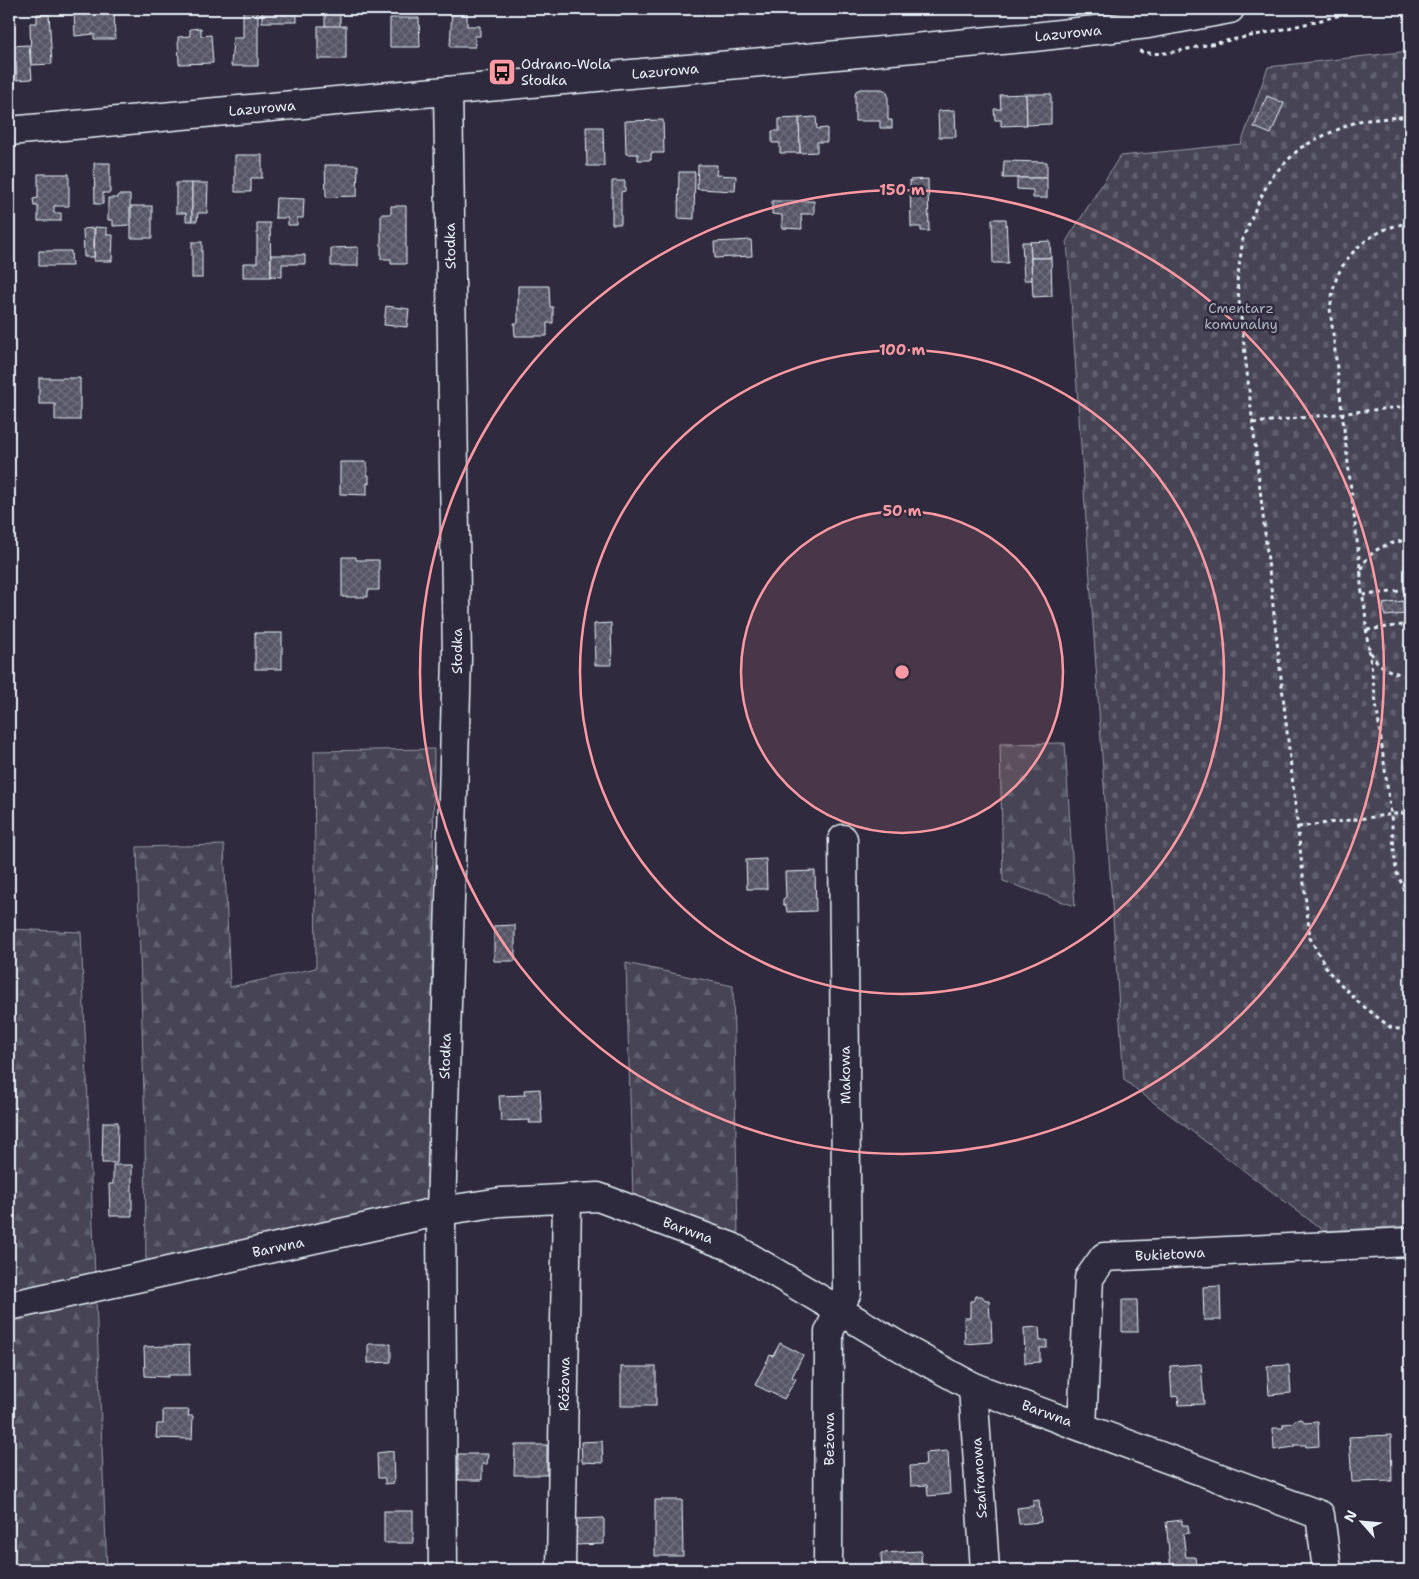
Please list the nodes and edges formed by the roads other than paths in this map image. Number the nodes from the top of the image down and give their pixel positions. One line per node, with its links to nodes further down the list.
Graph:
1 (1230, 9): 2 (street, Lazurowa)
2 (448, 91): 3 (street, Lazurowa); 6 (street, Słodka)
3 (9, 131)
4 (842, 839): 9 (street, Makowa)
5 (567, 1198): 6 (street, Barwna); 9 (street, Barwna); 13 (street, Różowa)
6 (441, 1211): 8 (street, Barwna); 12 (street, Słodka)
7 (1410, 1242): 11 (street, Bukietowa)
8 (9, 1306)
9 (840, 1310): 10 (street, Barwna); 14 (street, Beżowa)
10 (973, 1387): 11 (street, Barwna); 15 (street, Szafranowa)
11 (1082, 1426): 16 (street, Barwna)
12 (443, 1570)
13 (561, 1570)
14 (828, 1570)
15 (985, 1570)
16 (1327, 1570)

